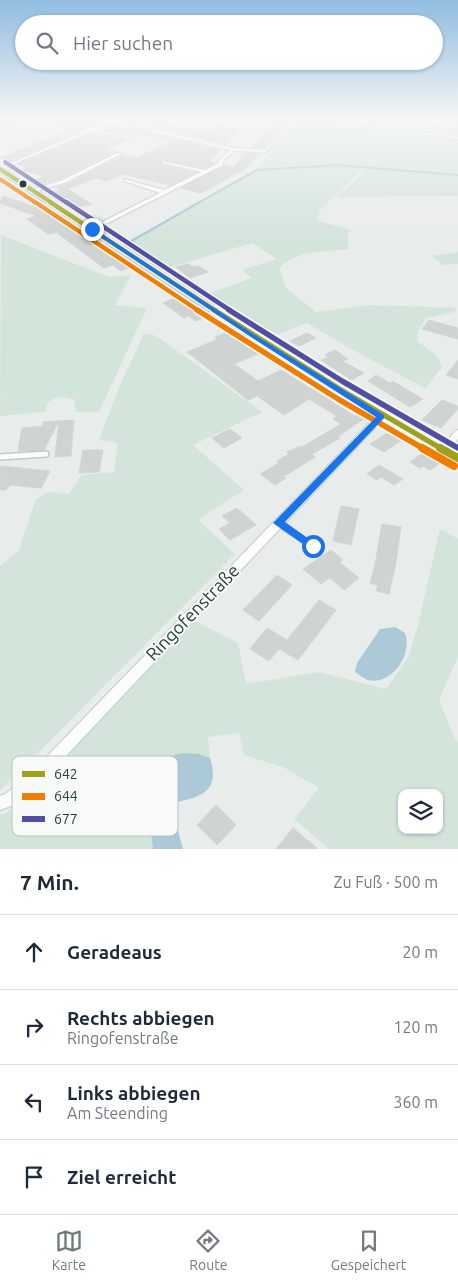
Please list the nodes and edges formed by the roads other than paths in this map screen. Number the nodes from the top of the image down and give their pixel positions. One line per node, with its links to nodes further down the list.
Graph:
1 (27, 158): 5 (street)
2 (112, 158): 8 (street)
3 (224, 158): 6 (street)
4 (164, 162): 6 (street)
5 (0, 169): 8 (street)
6 (206, 172): 9 (street)
7 (126, 180): 9 (street)
8 (32, 191): 10 (street)
9 (164, 192): 10 (street)
10 (92, 229): 11 (street)
11 (381, 416): 13 (street); 17 (street, Ringofenstraße)
12 (458, 433): 13 (street)
13 (444, 451): 16 (street)
14 (46, 454): 15 (lane)
15 (0, 457)
16 (458, 458)
17 (278, 523): 18 (lane); 19 (street, Ringofenstraße)
18 (313, 546)
19 (57, 756)
20 (12, 797): 21 (street, Ringofenstraße)
21 (0, 803)

